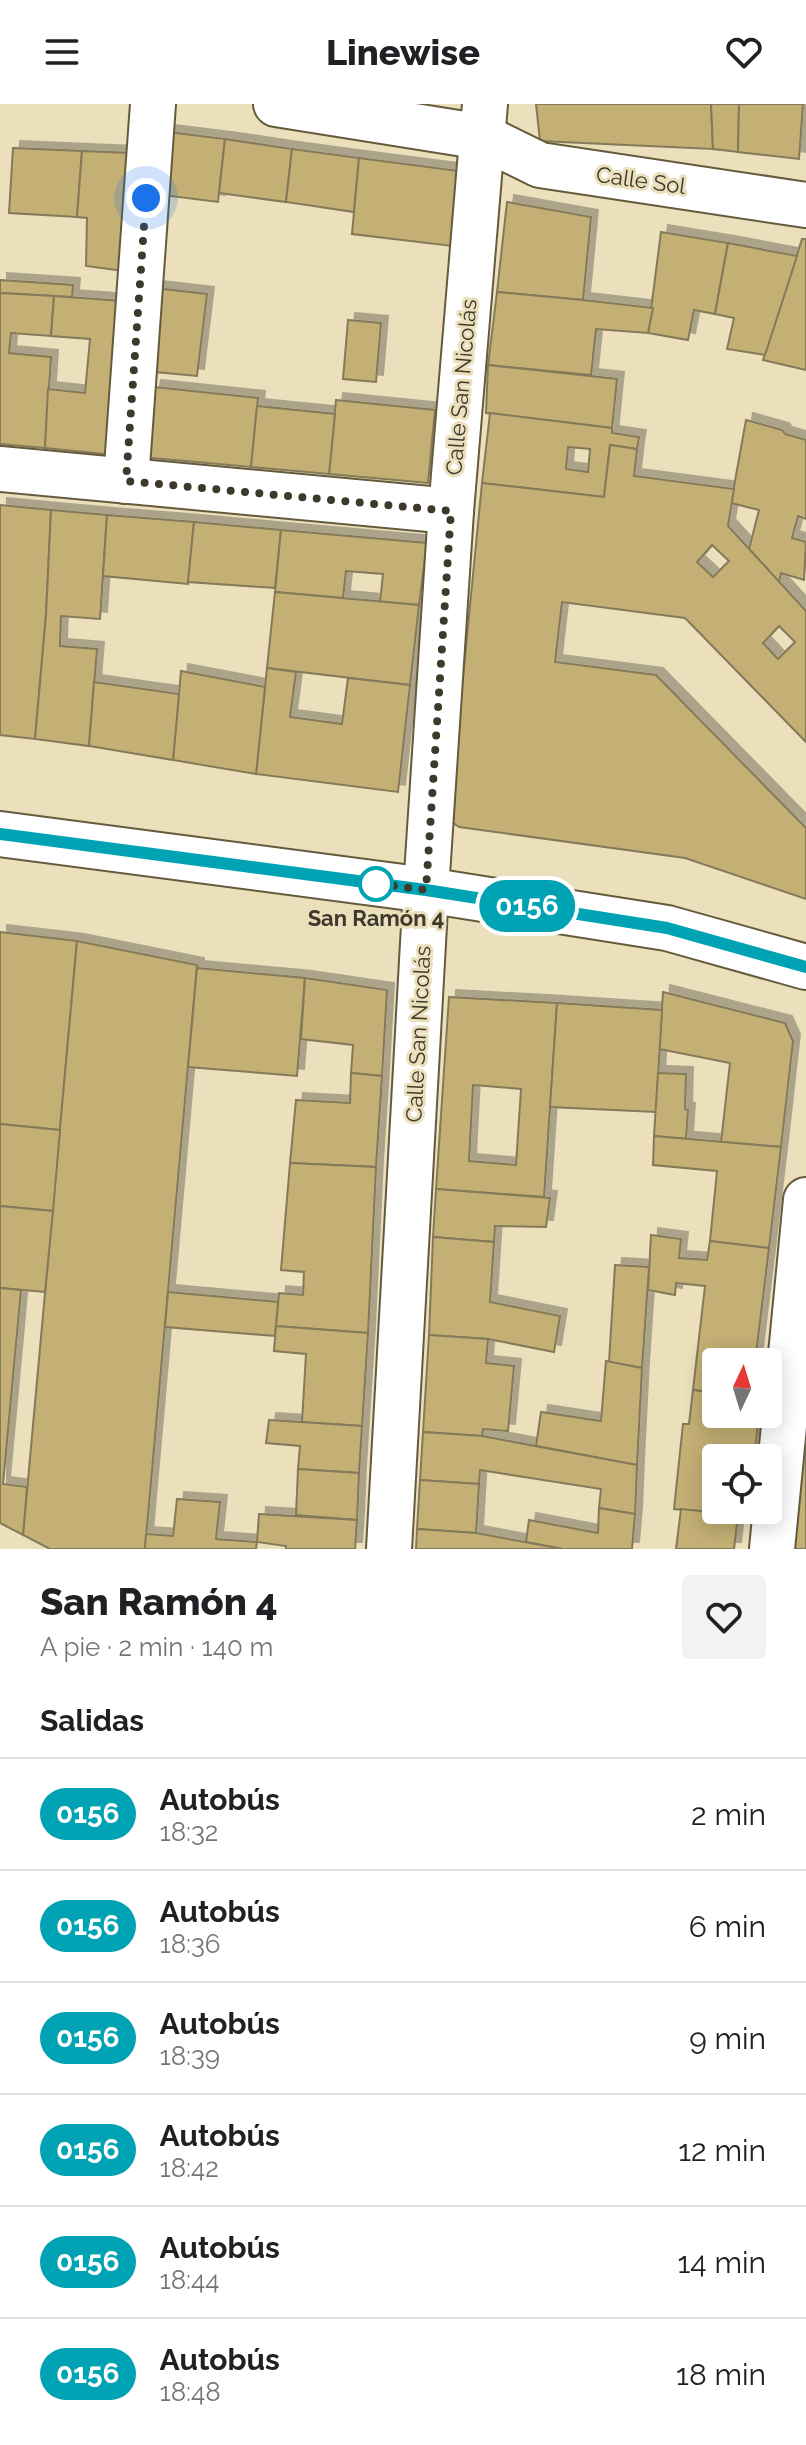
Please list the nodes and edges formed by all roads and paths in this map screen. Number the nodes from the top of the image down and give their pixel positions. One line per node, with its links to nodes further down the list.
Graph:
1 (153, 104): 6 (street)
2 (276, 104): 3 (street, Calle Sol)
3 (484, 120): 4 (street, Calle Sol); 7 (street, Calle San Nicolás)
4 (806, 205)
5 (0, 469): 6 (street)
6 (126, 481): 7 (street)
7 (451, 511): 9 (street, Calle San Nicolás)
8 (0, 834): 9 (street)
9 (426, 890): 10 (street); 12 (street, Calle San Nicolás)
10 (806, 967)
11 (806, 1200): 13 (street)
12 (389, 1549)
13 (772, 1549)

